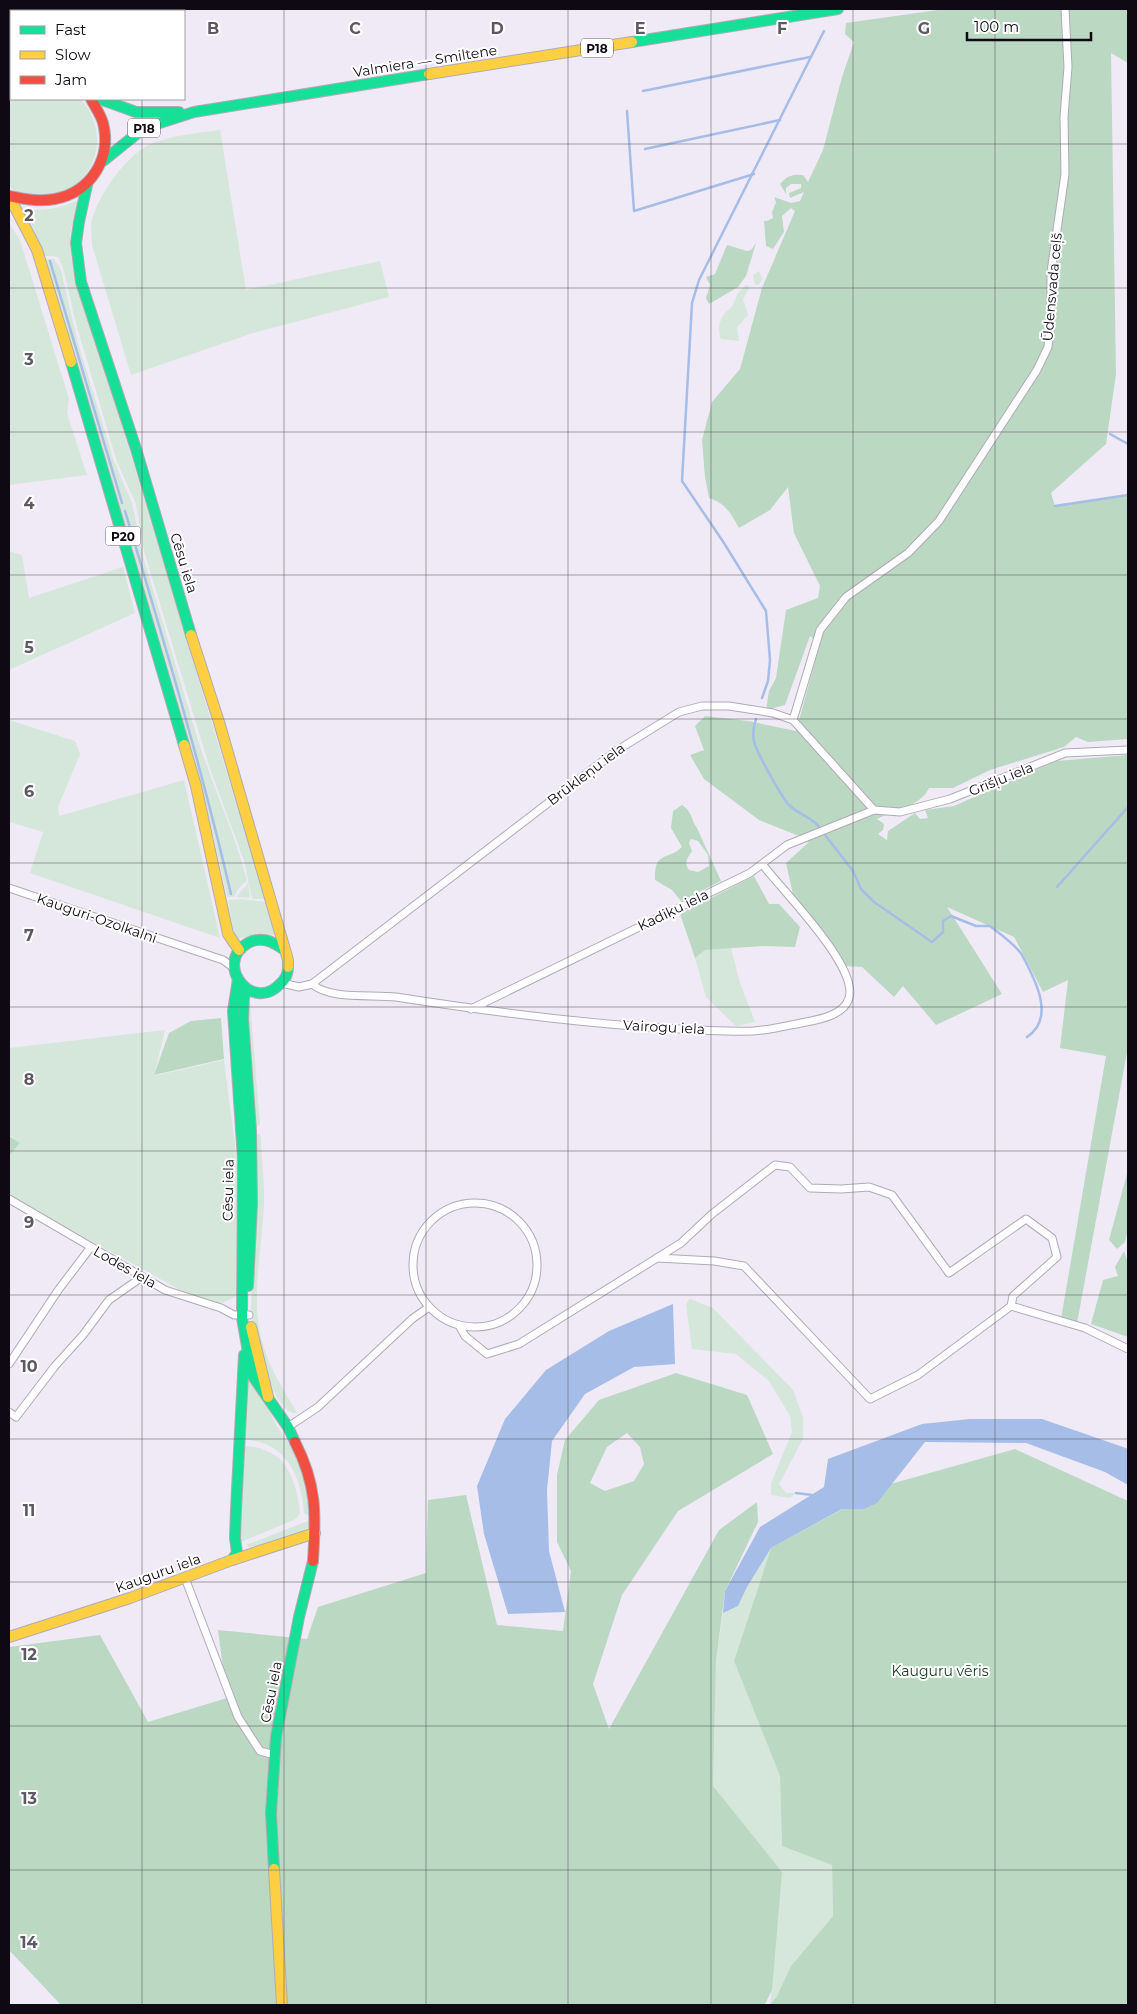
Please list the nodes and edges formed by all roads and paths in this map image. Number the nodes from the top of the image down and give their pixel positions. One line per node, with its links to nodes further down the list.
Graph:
1 (838, 9): 5 (main road, Valmiera — Smiltene / P18)
2 (1065, 9): 9 (street, Ūdensvada ceļš)
3 (92, 100): 6 (main road, P18)
4 (103, 100): 5 (main road, Valmiera — Smiltene / P18)
5 (194, 112): 6 (main road, Valmiera — Smiltene / P18)
6 (103, 161): 7 (main road, P18)
7 (87, 185): 8 (main road, P18); 15 (main road, Cēsu iela / P20)
8 (9, 196): 16 (main road, P20)
9 (793, 720): 11 (street); 21 (street, Brūkleņu iela)
10 (1128, 750): 11 (street, Grīšļu iela)
11 (874, 810): 12 (street, Kadiķu iela)
12 (763, 865): 23 (street, Kadiķu iela); 23 (street, Vairogu iela)
13 (9, 888): 14 (street, Kauguri-Ozolkalni)
14 (184, 947): 16 (street); 17 (street)
15 (283, 949): 16 (main road); 18 (main road, Cēsu iela)
16 (238, 953): 17 (main road, Cēsu iela)
17 (234, 968): 19 (main road, Cēsu iela)
18 (288, 973): 20 (main road); 21 (street)
19 (238, 979): 22 (main road, Cēsu iela); 30 (main road, Cēsu iela)
20 (282, 983): 21 (street); 22 (main road)
21 (310, 984): 23 (street, Vairogu iela)
22 (248, 990): 30 (main road, Cēsu iela)
23 (471, 1009)
24 (9, 1199): 25 (street, Lodes iela)
25 (91, 1247): 27 (street, Lodes iela); 34 (street)
26 (657, 1258): 29 (street); 29 (street); 31 (street)
27 (142, 1277): 30 (street, Lodes iela); 36 (street)
28 (429, 1306): 31 (street); 31 (street); 37 (street)
29 (1011, 1306): 33 (street)
30 (245, 1316): 32 (main road, Cēsu iela); 35 (main road, Cēsu iela)
31 (459, 1325)
32 (245, 1334): 35 (main road, Cēsu iela); 39 (main road)
33 (1128, 1350)
34 (9, 1364)
35 (268, 1397): 37 (main road, Cēsu iela)
36 (9, 1412)
37 (288, 1427): 38 (main road, Cēsu iela)
38 (315, 1533): 39 (main road, Kauguru iela); 42 (main road, Cēsu iela)
39 (232, 1560): 40 (main road, Kauguru iela)
40 (185, 1578): 41 (main road, Kauguru iela); 42 (street)
41 (9, 1637)
42 (275, 1755): 43 (main road, Cēsu iela)
43 (282, 2005)

